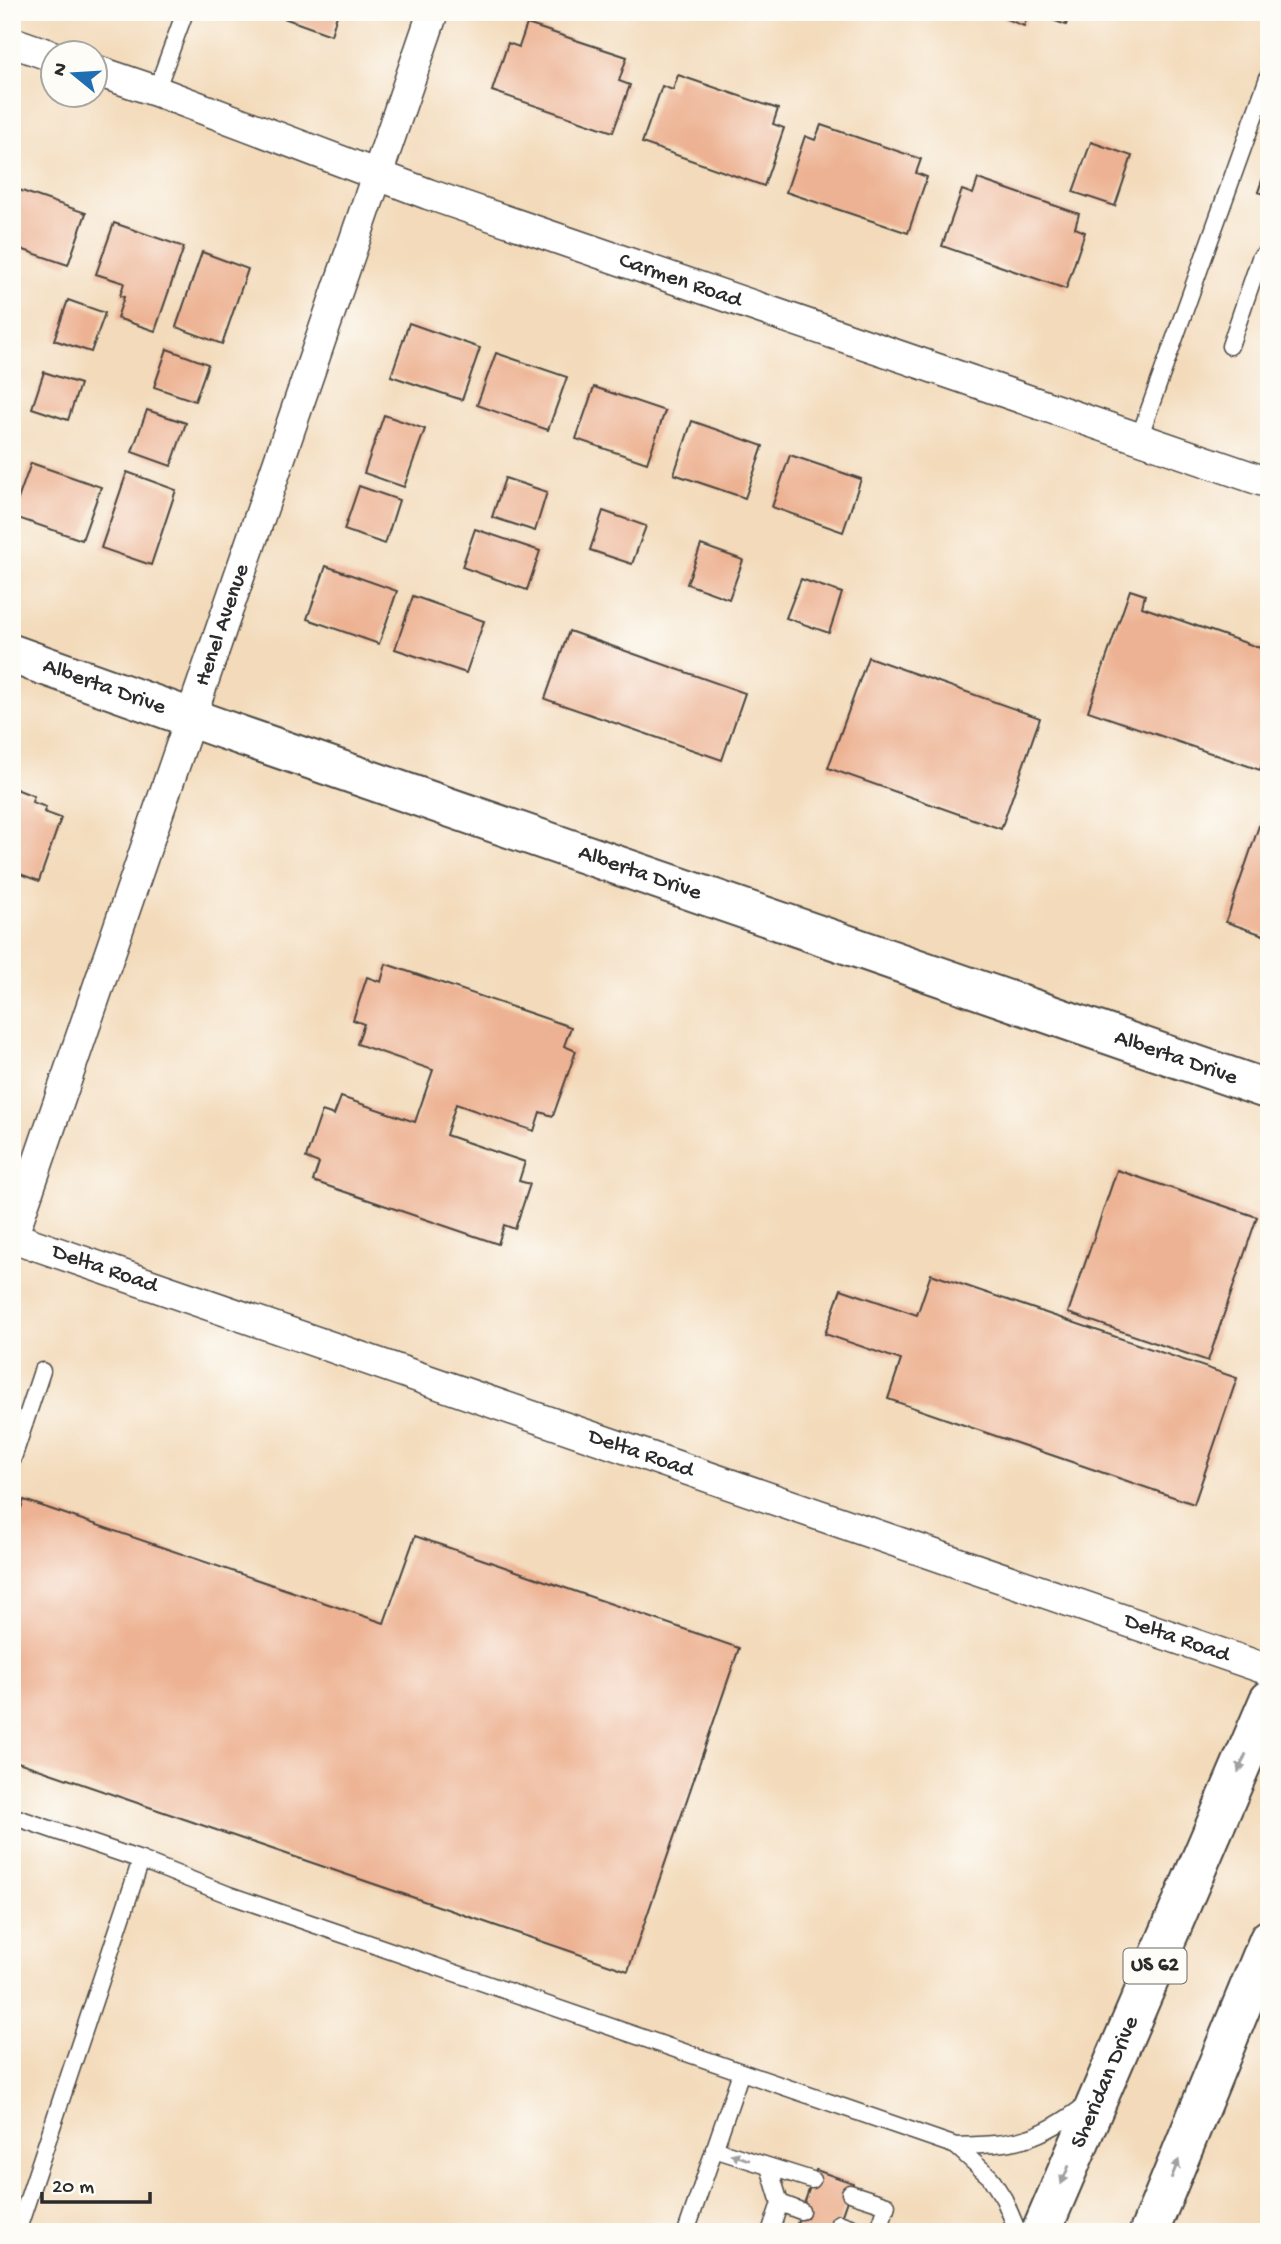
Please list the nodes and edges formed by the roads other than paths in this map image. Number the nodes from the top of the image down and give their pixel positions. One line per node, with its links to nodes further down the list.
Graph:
1 (185, 12): 7 (lane)
2 (433, 12): 8 (street, Henel Avenue)
3 (12, 42): 4 (street)
4 (38, 51)
5 (108, 75): 7 (street, Carmen Road)
6 (1269, 75): 11 (lane)
7 (156, 91): 8 (street, Carmen Road)
8 (377, 176): 11 (street, Carmen Road); 14 (street, Henel Avenue)
9 (1269, 249): 10 (lane)
10 (1230, 346)
11 (1139, 438): 12 (street, Carmen Road)
12 (1269, 483)
13 (12, 654): 14 (street, Alberta Drive)
14 (191, 718): 15 (street, Alberta Drive); 16 (street, Henel Avenue)
15 (1269, 1090)
16 (12, 1238): 19 (street, Delta Road)
17 (42, 1371): 18 (lane)
18 (12, 1461)
19 (1269, 1671)
20 (1269, 1700): 25 (street, Sheridan Drive / US 62, one-way to 25)
21 (12, 1816): 22 (lane)
22 (141, 1860): 24 (lane); 34 (lane)
23 (1269, 1939): 41 (street, one-way to 23)
24 (741, 2072): 26 (lane); 27 (lane)
25 (1100, 2094): 26 (lane); 40 (street, Sheridan Drive / US 62, one-way to 40)
26 (956, 2146): 39 (lane)
27 (715, 2149): 28 (lane, one-way to 27); 35 (lane)
28 (769, 2167): 29 (lane); 31 (lane)
29 (812, 2180)
30 (850, 2193): 38 (lane)
31 (780, 2203): 32 (lane); 36 (lane)
32 (801, 2211)
33 (839, 2223): 37 (lane)
34 (17, 2232)
35 (686, 2232)
36 (770, 2232)
37 (864, 2232)
38 (878, 2232)
39 (1017, 2232)
40 (1041, 2232)
41 (1149, 2232)

